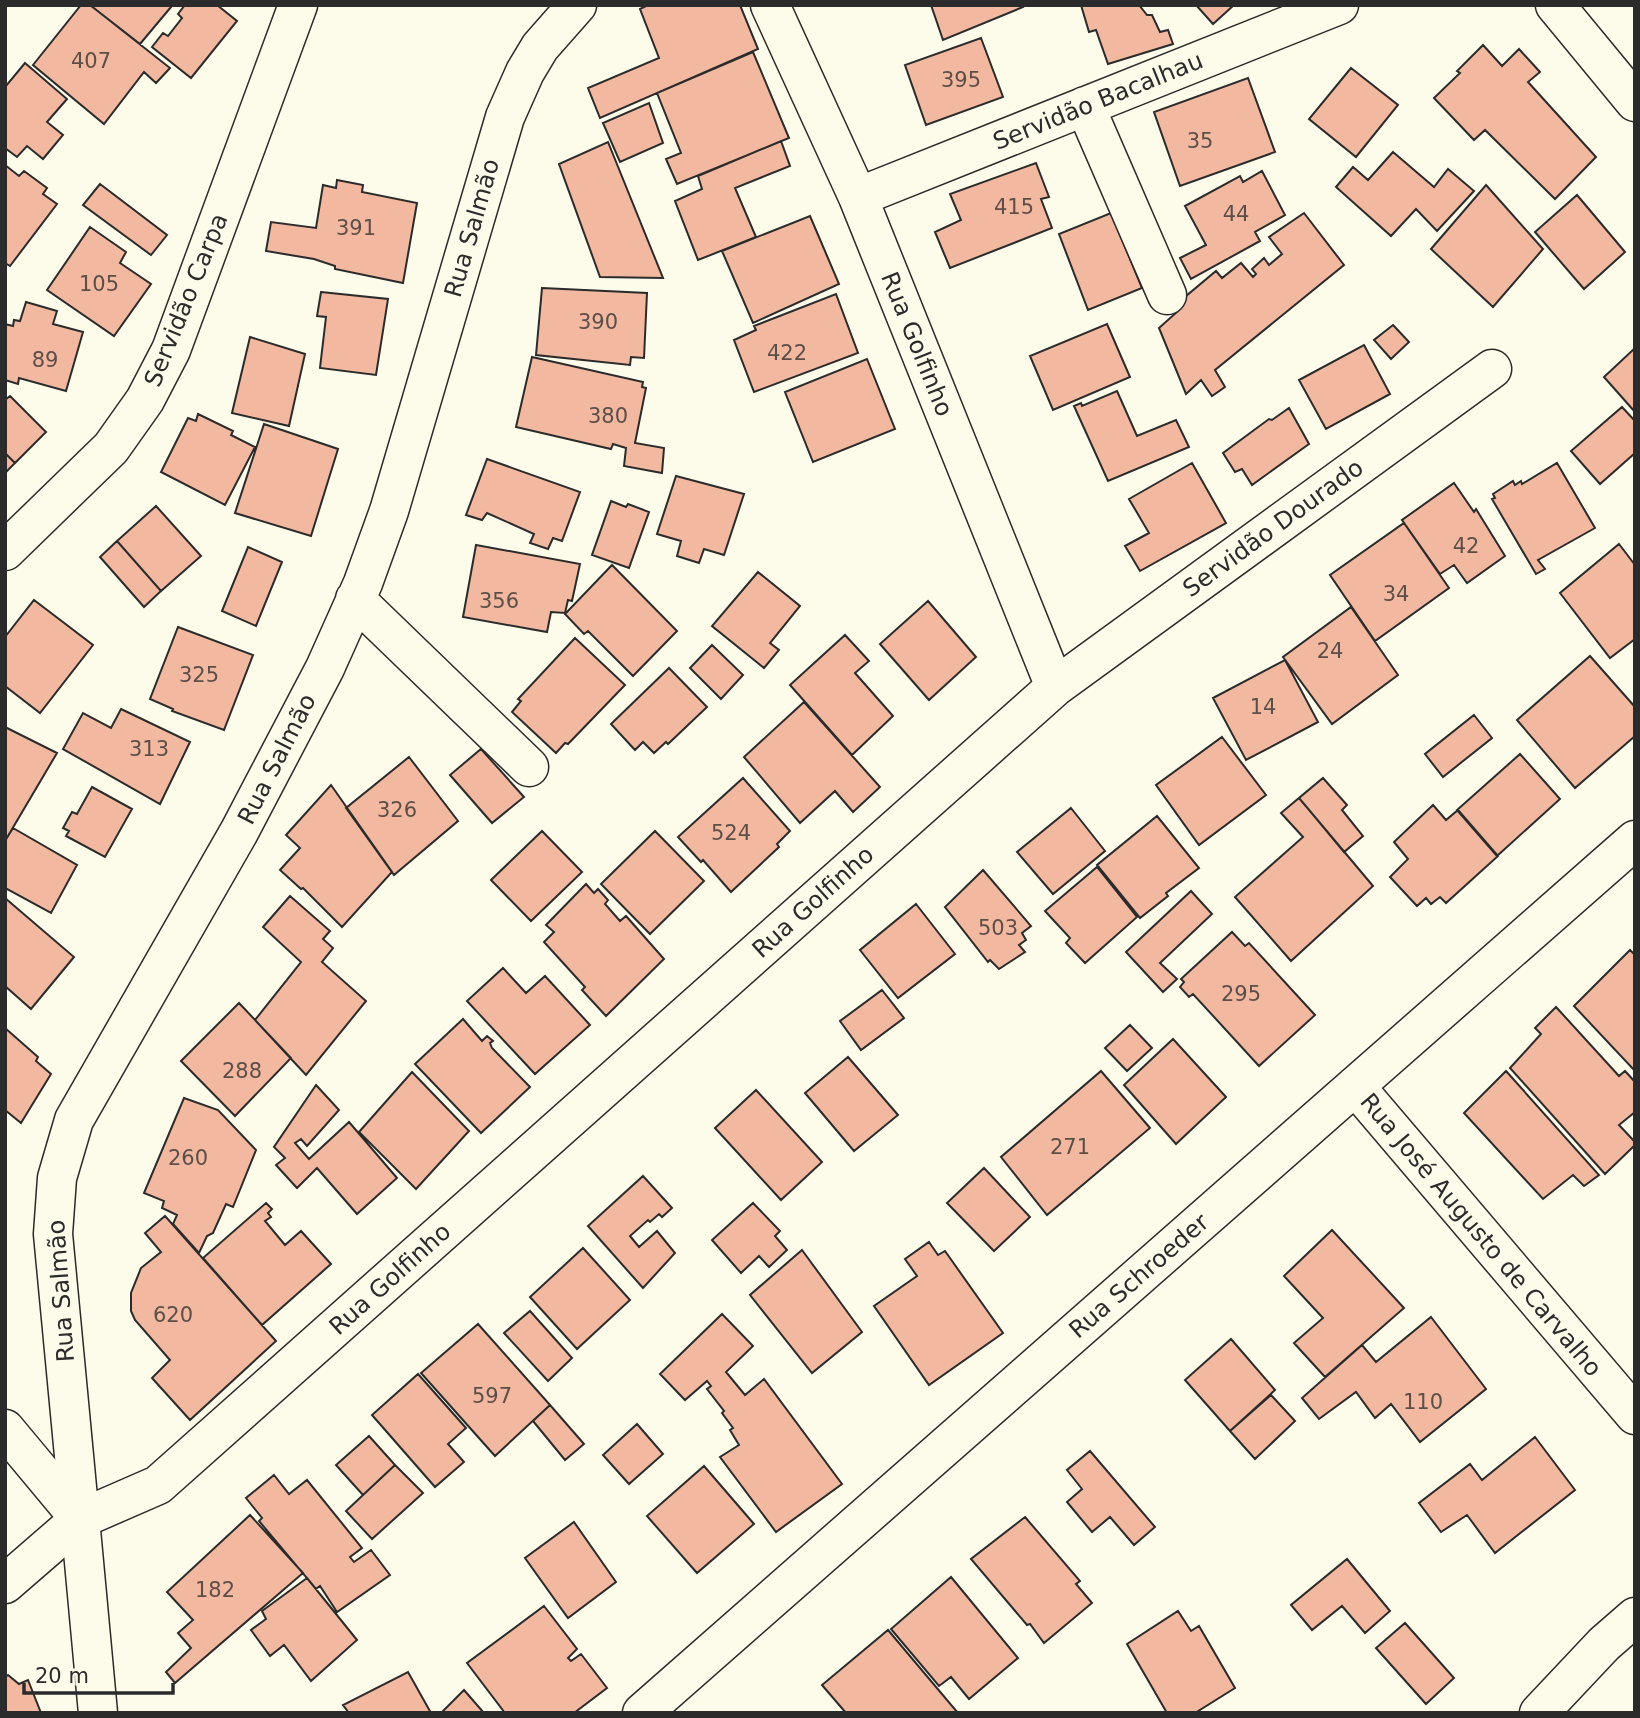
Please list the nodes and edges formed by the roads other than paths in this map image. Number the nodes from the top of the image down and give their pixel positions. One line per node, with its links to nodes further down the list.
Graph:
1 (298, 5): 11 (street, Servidão Carpa)
2 (577, 5): 12 (street, Rua Salmão)
3 (770, 5): 8 (street, Rua Golfinho)
4 (1339, 5): 7 (street, Servidão Bacalhau)
5 (1555, 5): 6 (street)
6 (1635, 102)
7 (1084, 106): 8 (street, Servidão Bacalhau); 9 (street)
8 (858, 197): 13 (street, Rua Golfinho)
9 (1167, 295)
10 (1492, 369): 13 (street, Servidão Dourado)
11 (5, 551)
12 (355, 599): 14 (street); 19 (street, Rua Salmão)
13 (1055, 687): 19 (street, Rua Golfinho)
14 (529, 767)
15 (1635, 839): 16 (street, Rua Schroeder)
16 (1355, 1086): 17 (street, Rua José Augusto de Carvalho); 23 (street, Rua Schroeder)
17 (1635, 1415)
18 (5, 1429): 19 (street)
19 (80, 1519): 20 (street, Rua Golfinho); 22 (street, Rua Salmão)
20 (5, 1584)
21 (1635, 1617): 24 (street)
22 (98, 1713)
23 (642, 1713)
24 (1539, 1713)

